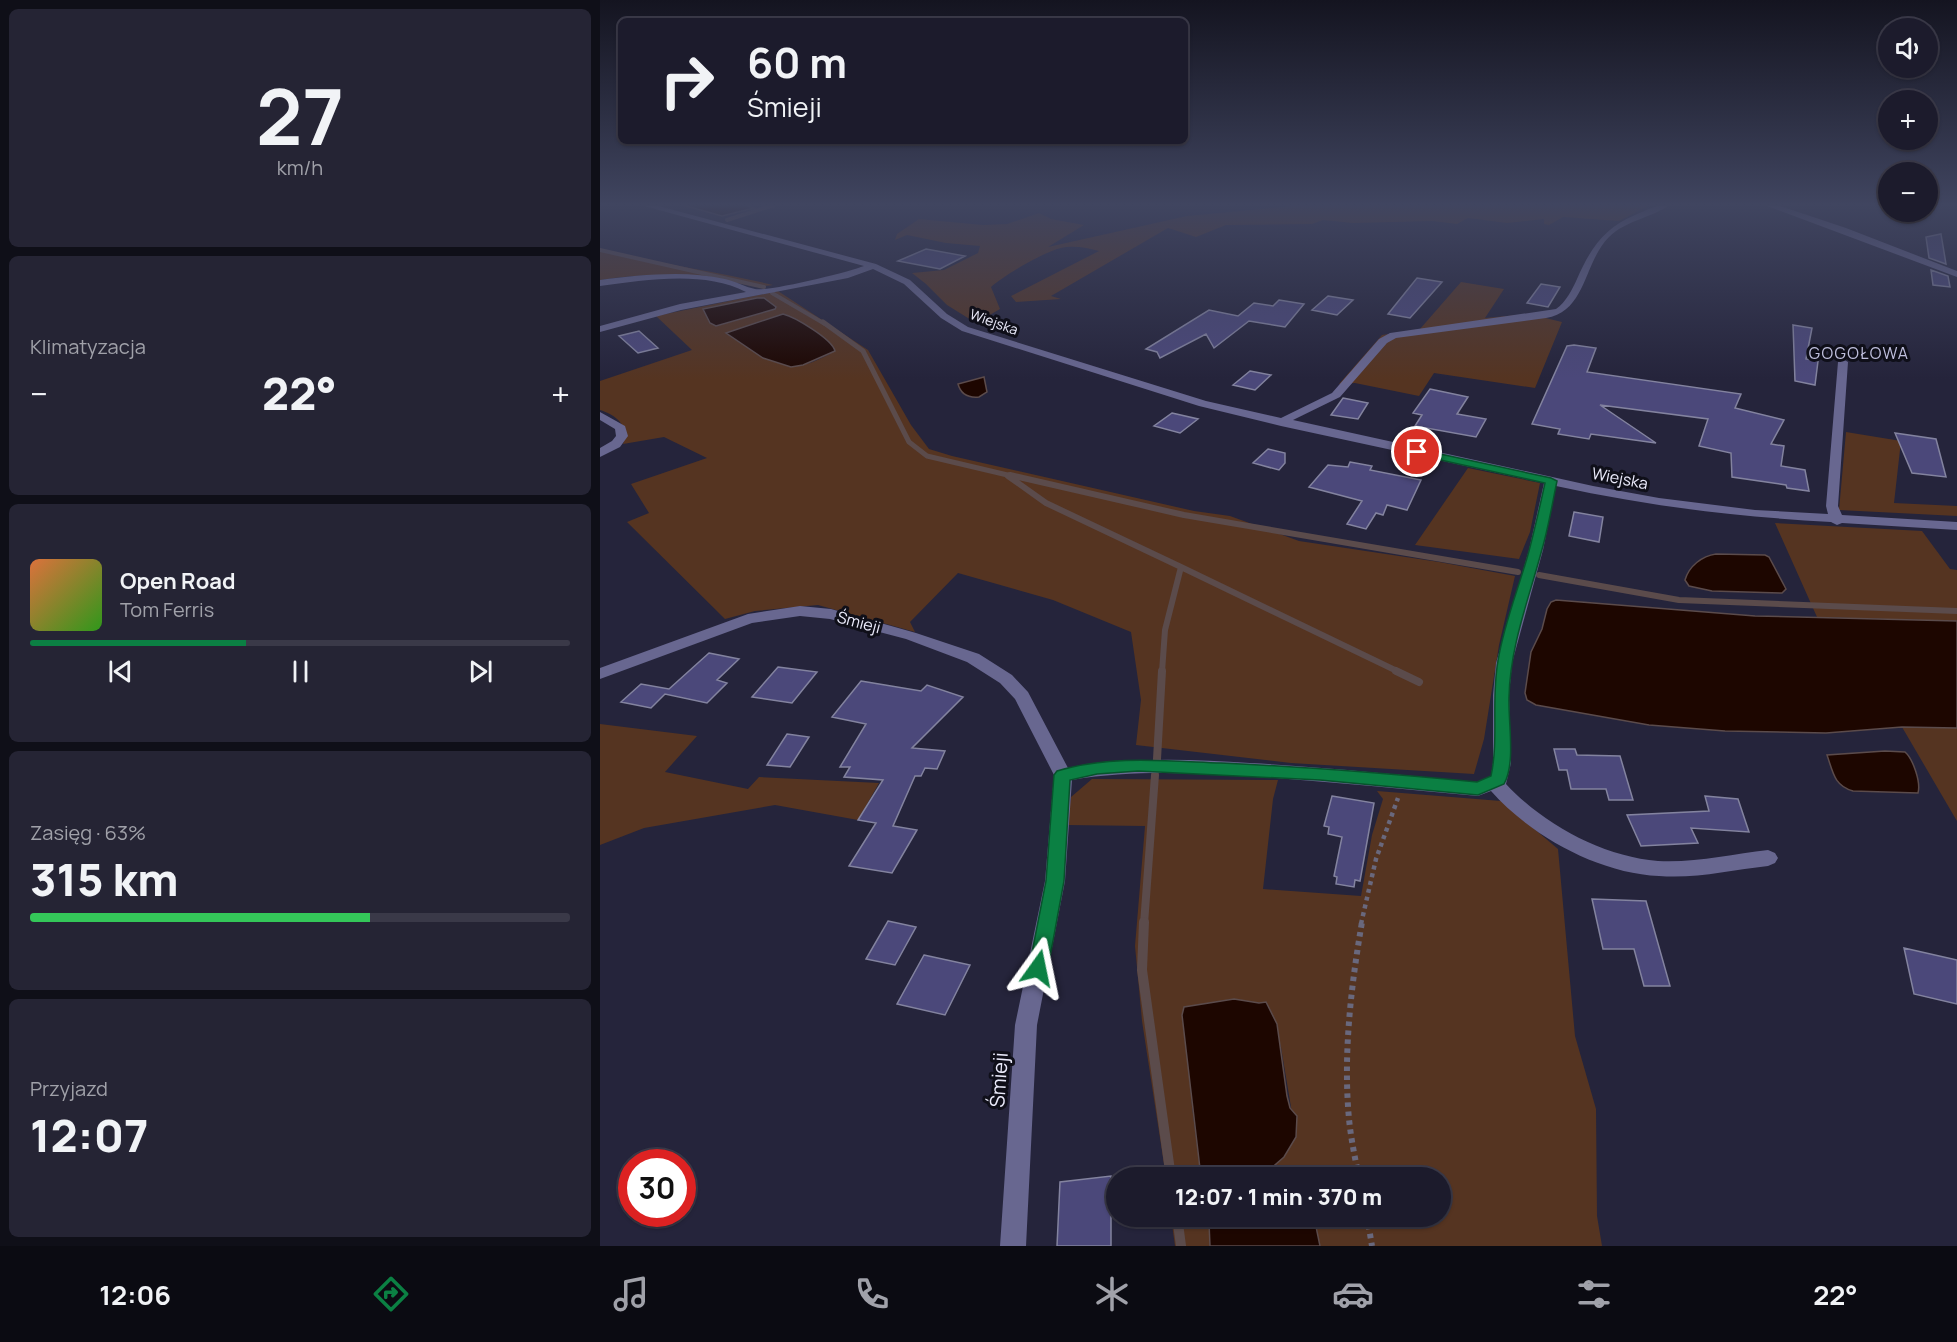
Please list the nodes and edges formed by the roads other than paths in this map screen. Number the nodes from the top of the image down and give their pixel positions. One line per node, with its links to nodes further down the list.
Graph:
1 (859, 262): 4 (street, Wiejska)
2 (1590, 262): 13 (street)
3 (1926, 262): 5 (street)
4 (873, 266): 7 (street); 13 (street, Wiejska)
5 (1957, 274)
6 (600, 283): 7 (street)
7 (756, 293): 8 (street)
8 (672, 309): 9 (street); 10 (street)
9 (600, 322)
10 (600, 329)
11 (1843, 362): 16 (street)
12 (600, 415): 14 (street)
13 (1281, 423): 15 (street, Wiejska)
14 (600, 453)
15 (1551, 481): 16 (street, Wiejska); 20 (street)
16 (1837, 521): 17 (street, Wiejska)
17 (1957, 526)
18 (600, 674): 19 (street, Śmieji)
19 (1062, 775): 20 (street); 22 (street, Śmieji)
20 (1494, 783): 21 (street)
21 (1768, 858)
22 (1013, 1246)

